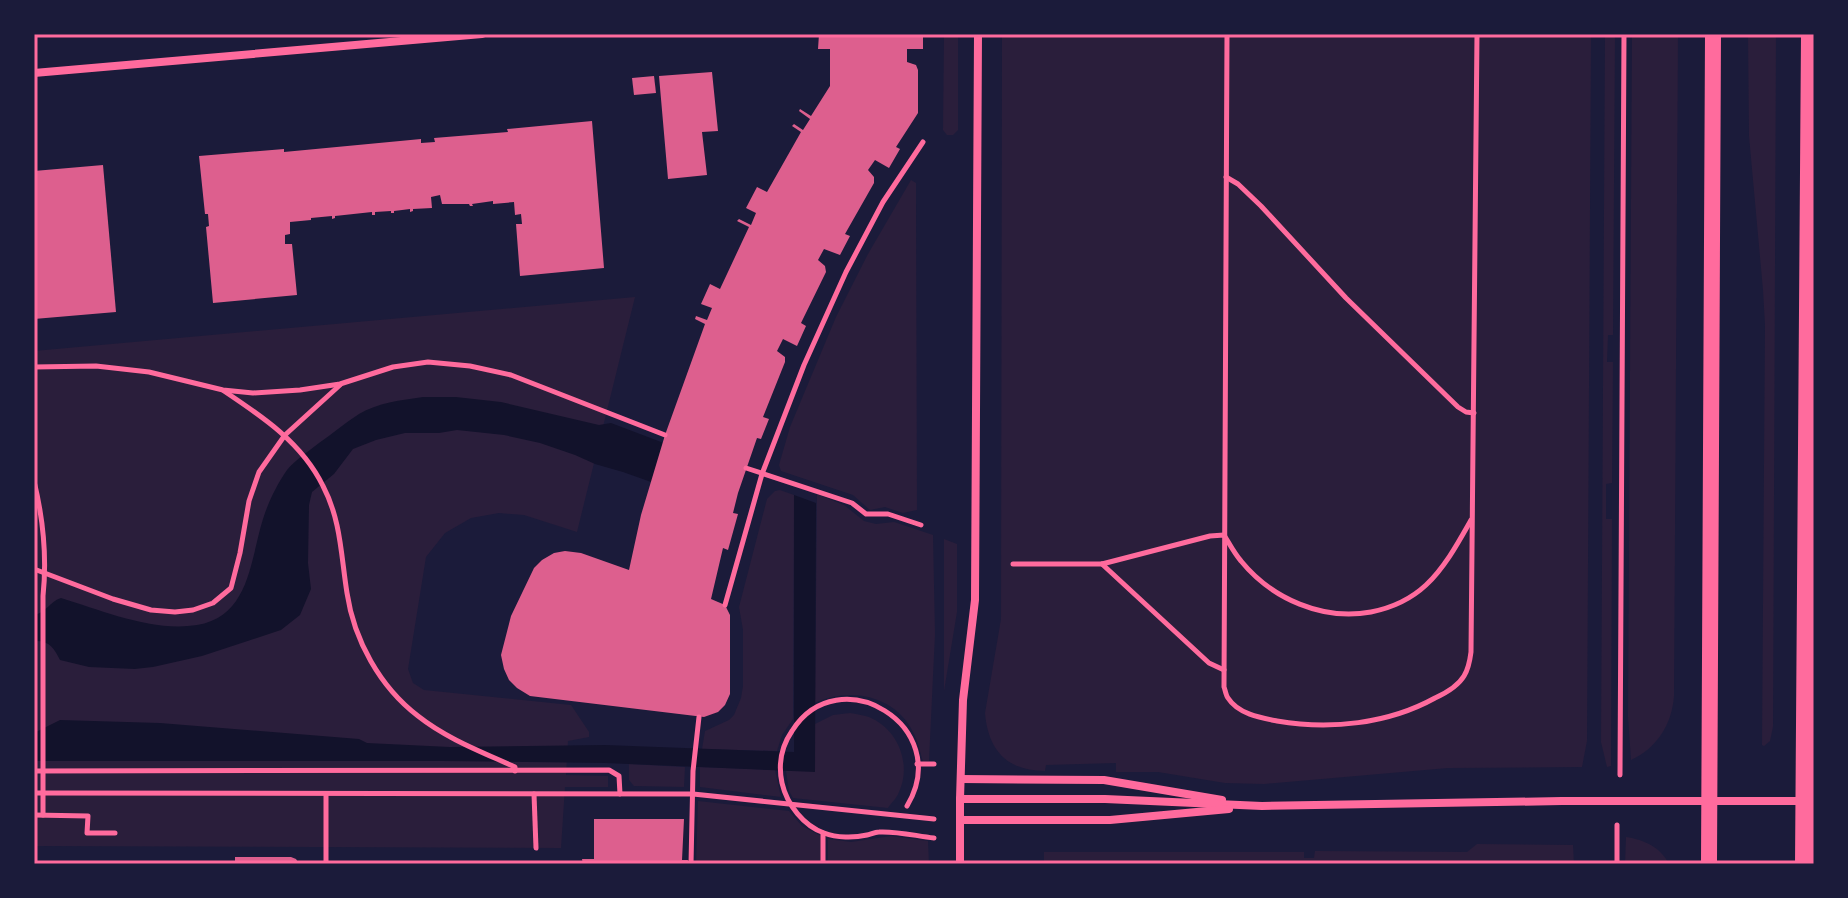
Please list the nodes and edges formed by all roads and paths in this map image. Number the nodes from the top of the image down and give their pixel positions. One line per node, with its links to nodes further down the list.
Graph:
1 (482, 34): 8 (street)
2 (978, 34): 38 (street)
3 (1227, 34): 10 (path)
4 (1477, 34): 14 (path)
5 (1624, 34): 34 (path)
6 (1713, 34): 46 (main road)
7 (1809, 34): 47 (main road)
8 (34, 73)
9 (923, 142): 18 (path)
10 (1226, 177): 14 (path); 22 (path)
11 (34, 367): 13 (path)
12 (340, 384): 13 (path); 15 (path); 16 (path)
13 (223, 390): 15 (path)
14 (1474, 413): 20 (path)
15 (285, 435): 26 (path); 36 (path)
16 (665, 435)
17 (746, 468): 18 (path)
18 (762, 474): 21 (path); 27 (path)
19 (34, 481): 26 (path)
20 (1472, 520): 22 (path); 28 (path)
21 (921, 525)
22 (1224, 535): 24 (path); 28 (path)
23 (1013, 564): 24 (path)
24 (1102, 564): 28 (path)
25 (34, 569): 26 (path)
26 (45, 574): 30 (path)
27 (725, 605)
28 (1224, 670)
29 (34, 703): 30 (path)
30 (43, 709): 35 (path)
31 (699, 717): 43 (path)
32 (917, 764): 33 (path); 48 (path); 49 (path)
33 (934, 764)
34 (1621, 765)
35 (43, 768): 36 (path); 37 (path); 40 (path)
36 (515, 769): 42 (path)
37 (34, 771)
38 (961, 779): 45 (street); 50 (street)
39 (34, 793): 40 (path)
40 (43, 793): 44 (path); 52 (path)
41 (534, 794): 42 (path); 44 (path); 59 (path)
42 (620, 794): 43 (path)
43 (693, 794): 48 (path); 61 (path)
44 (326, 795): 60 (path)
45 (960, 799): 50 (street); 54 (street)
46 (1709, 801): 47 (street); 50 (street); 65 (main road)
47 (1803, 801): 66 (main road)
48 (790, 804): 53 (path); 57 (path)
49 (907, 806)
50 (1262, 806): 54 (street)
51 (34, 815): 52 (path)
52 (43, 815): 56 (path)
53 (934, 819)
54 (960, 820): 63 (street)
55 (1616, 831): 64 (path)
56 (115, 833)
57 (823, 833): 58 (path); 62 (path)
58 (934, 838)
59 (536, 848)
60 (326, 864)
61 (691, 864)
62 (823, 864)
63 (960, 864)
64 (1617, 864)
65 (1709, 864)
66 (1803, 864)

